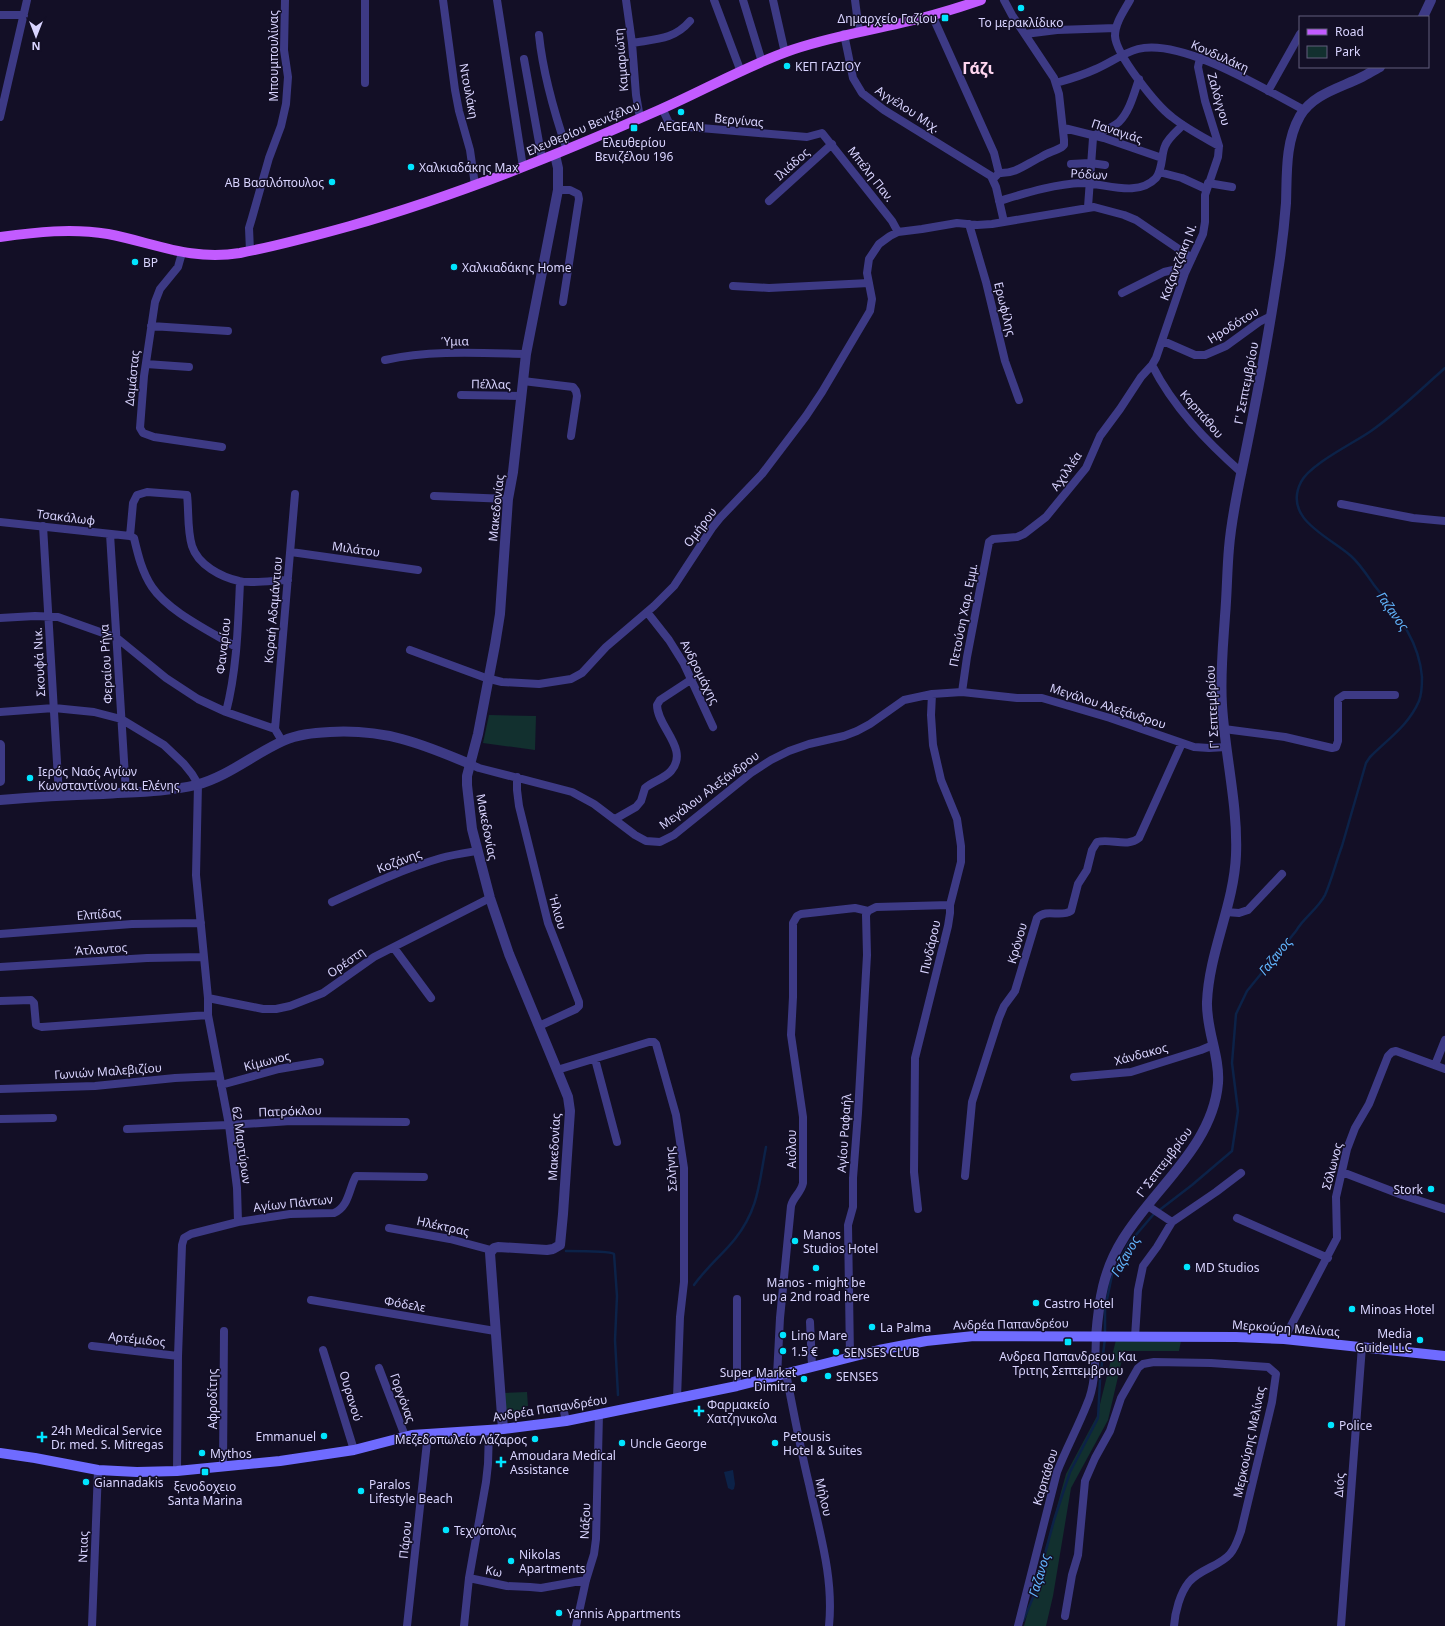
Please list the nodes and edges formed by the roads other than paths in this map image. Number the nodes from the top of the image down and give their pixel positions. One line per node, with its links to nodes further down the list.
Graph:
1 (27, 0): 17 (street)
2 (285, 0): 71 (street, Μπουμπουλίνας)
3 (364, 0): 36 (street)
4 (443, 0): 60 (street, Ντουλάκη)
5 (496, 0): 56 (street)
6 (626, 0): 27 (street, Καμαριώτη)
7 (714, 0): 34 (street)
8 (743, 0): 32 (street)
9 (773, 0): 28 (street)
10 (855, 0): 22 (street)
11 (981, 0): 15 (main road, Ελευθερίου Βενιζέλου)
12 (1004, 0): 24 (street)
13 (1130, 0): 21 (street)
14 (1431, 0): 19 (street)
15 (963, 3): 18 (main road, Ελευθερίου Βενιζέλου)
16 (0, 15): 17 (street)
17 (24, 15): 41 (street)
18 (932, 15): 22 (main road, Ελευθερίου Βενιζέλου); 58 (street)
19 (1423, 16)
20 (690, 21): 27 (street)
21 (1116, 28): 24 (street); 29 (street)
22 (859, 31): 23 (main road, Ελευθερίου Βενιζέλου)
23 (844, 34): 28 (main road, Ελευθερίου Βενιζέλου); 58 (street, Αγγέλου Μιχ.)
24 (1025, 34): 37 (street)
25 (539, 35): 49 (street)
26 (1299, 36): 38 (street)
27 (632, 43): 42 (street, Καμαριώτη)
28 (785, 52): 32 (main road, Ελευθερίου Βενιζέλου)
29 (1122, 56): 30 (street, Κονδυλάκη); 35 (street); 37 (street, Κονδυλάκη)
30 (1200, 58): 38 (street, Κονδυλάκη); 48 (street, Ζαλόγγου)
31 (524, 59): 52 (street)
32 (762, 62): 34 (main road, Ελευθερίου Βενιζέλου)
33 (1378, 68): 40 (street, Γ' Σεπτεμβρίου)
34 (741, 72): 39 (main road, Ελευθερίου Βενιζέλου)
35 (1139, 79): 43 (street); 46 (street)
36 (364, 83)
37 (1056, 83): 44 (street)
38 (1268, 91): 40 (street, Κονδυλάκη)
39 (662, 108): 42 (main road, Ελευθερίου Βενιζέλου); 45 (street, Βεργίνας)
40 (1304, 110): 79 (street, Γ' Σεπτεμβρίου)
41 (0, 118)
42 (640, 118): 49 (main road, Ελευθερίου Βενιζέλου)
43 (1183, 125): 48 (street); 51 (street)
44 (1064, 128): 46 (street, Παναγιάς); 58 (street)
45 (822, 133): 47 (street, Μπέλη Παν.)
46 (1095, 135): 51 (street, Παναγιάς); 54 (street)
47 (832, 144): 64 (street, Ιλιάδος); 69 (street, Μπέλη Παν.)
48 (1219, 146): 61 (street, Καζαντζάκη Ν.)
49 (567, 150): 50 (main road, Ελευθερίου Βενιζέλου)
50 (555, 155): 52 (main road, Ελευθερίου Βενιζέλου); 63 (street, Μακεδονίας)
51 (1162, 158): 57 (street)
52 (542, 159): 56 (main road, Ελευθερίου Βενιζέλου)
53 (1071, 164): 54 (street)
54 (1090, 164): 55 (street); 59 (street)
55 (1105, 165)
56 (523, 167): 60 (main road, Ελευθερίου Βενιζέλου)
57 (1159, 172): 59 (street, Ρόδων); 61 (street)
58 (996, 176): 65 (street)
59 (1088, 183): 65 (street, Ρόδων); 66 (street)
60 (475, 185): 71 (main road, Ελευθερίου Βενιζέλου)
61 (1207, 186): 62 (street); 73 (street, Καζαντζάκη Ν.)
62 (1232, 187)
63 (558, 190): 78 (street); 83 (street, Μακεδονίας)
64 (769, 201)
65 (999, 201): 67 (street)
66 (1088, 207): 67 (street); 73 (street)
67 (1004, 222): 68 (street)
68 (969, 224): 69 (street); 91 (street, Ερωφίλης)
69 (898, 232): 75 (street, Ομήρου)
70 (0, 237): 72 (main road, Ελευθερίου Βενιζέλου)
71 (250, 251): 72 (main road, Ελευθερίου Βενιζέλου)
72 (182, 253): 80 (street, Δαμάστας)
73 (1192, 258): 74 (street, Καζαντζάκη Ν.)
74 (1185, 273): 77 (street); 82 (street, Καζαντζάκη Ν.)
75 (869, 283): 76 (street); 109 (street, Ομήρου)
76 (734, 286)
77 (1122, 292)
78 (563, 302)
79 (1271, 316): 82 (street, Ηροδότου); 94 (street, Γ' Σεπτεμβρίου)
80 (152, 326): 81 (street); 85 (street, Δαμάστας)
81 (228, 331)
82 (1163, 341): 86 (street, Καζαντζάκη Ν.)
83 (526, 354): 84 (street, Ύμια); 88 (street, Μακεδονίας)
84 (385, 360)
85 (146, 364): 87 (street); 93 (street, Δαμάστας)
86 (1152, 365): 94 (street, Καρπάθου); 104 (street, Αχιλλέα)
87 (189, 367)
88 (523, 381): 90 (street, Μακεδονίας); 92 (street)
89 (461, 395): 90 (street, Πέλλας)
90 (521, 396): 97 (street, Μακεδονίας)
91 (1019, 400)
92 (571, 436)
93 (222, 447)
94 (1242, 473): 126 (street, Γ' Σεπτεμβρίου)
95 (295, 494): 105 (street, Κοραή Αδαμάντιου)
96 (434, 496): 97 (street)
97 (508, 499): 115 (street, Μακεδονίας)
98 (1341, 504): 99 (street)
99 (1445, 521)
100 (0, 522): 101 (street, Τσακάλωφ)
101 (43, 526): 102 (street, Τσακάλωφ); 110 (street, Σκουφά Νικ.)
102 (110, 534): 103 (street, Τσακάλωφ); 112 (street, Φεραίου Ρήγα)
103 (130, 536): 108 (street); 113 (street)
104 (989, 542): 117 (street, Πετούση Χαρ. Εμμ.)
105 (291, 552): 106 (street, Μιλάτου); 107 (street, Κοραή Αδαμάντιου)
106 (418, 570)
107 (288, 580): 108 (street); 125 (street, Κοραή Αδαμάντιου)
108 (240, 582): 113 (street, Φαναρίου)
109 (647, 612): 115 (street, Ομήρου); 116 (street, Ανδρομάχης)
110 (49, 616): 111 (street); 112 (street); 120 (street, Σκουφά Νικ.)
111 (0, 618)
112 (117, 638): 122 (street); 123 (street, Φεραίου Ρήγα)
113 (236, 647): 122 (street, Φαναρίου)
114 (410, 650): 115 (street, Ομήρου)
115 (489, 679): 132 (street, Μακεδονίας)
116 (692, 679): 124 (street, Ανδρομάχης); 139 (street)
117 (962, 692): 118 (street, Μεγάλου Αλεξάνδρου); 128 (street, Μεγάλου Αλεξάνδρου)
118 (932, 694): 139 (street, Μεγάλου Αλεξάνδρου); 144 (street, Πινδάρου)
119 (1395, 695): 126 (street)
120 (54, 708): 121 (street); 123 (street); 137 (street, Σκουφά Νικ.)
121 (0, 712)
122 (226, 712): 125 (street)
123 (121, 719): 135 (street); 136 (street, Φεραίου Ρήγα)
124 (713, 727)
125 (275, 729): 127 (street)
126 (1224, 729): 130 (street, Γ' Σεπτεμβρίου)
127 (282, 741): 132 (street, Μεγάλου Αλεξάνδρου); 135 (street, Μεγάλου Αλεξάνδρου)
128 (1182, 743): 130 (street, Μεγάλου Αλεξάνδρου); 176 (street, Κρόνου)
129 (0, 745): 131 (street)
130 (1226, 746): 146 (street, Γ' Σεπτεμβρίου)
131 (0, 761): 134 (street)
132 (470, 764): 133 (street, Μεγάλου Αλεξάνδρου); 140 (street, Μακεδονίας)
133 (517, 777): 139 (street, Μεγάλου Αλεξάνδρου); 156 (street, Ήλιου)
134 (0, 781)
135 (198, 784): 136 (street, Μεγάλου Αλεξάνδρου); 147 (street, 62 Μαρτύρων)
136 (126, 793): 137 (street, Μεγάλου Αλεξάνδρου)
137 (59, 796): 138 (street, Μεγάλου Αλεξάνδρου)
138 (0, 800)
139 (615, 819)
140 (477, 851): 142 (street, Μακεδονίας); 143 (street, Κοζάνης)
141 (1282, 874): 146 (street)
142 (490, 898): 149 (street, Ορέστη); 156 (street, Μακεδονίας)
143 (332, 902)
144 (950, 905): 145 (street); 179 (street, Πινδάρου)
145 (868, 911): 200 (street, Αγίου Ραφαήλ); 203 (street, Αιόλου)
146 (1226, 912): 158 (street, Γ' Σεπτεμβρίου)
147 (201, 923): 148 (street, Ελπίδας); 150 (street, 62 Μαρτύρων)
148 (0, 934)
149 (394, 948): 152 (street, Ορέστη); 153 (street)
150 (204, 957): 151 (street, Άτλαντος); 152 (street, 62 Μαρτύρων)
151 (0, 967)
152 (208, 998): 155 (street, 62 Μαρτύρων)
153 (431, 998)
154 (0, 1002): 155 (street)
155 (208, 1015): 164 (street, 62 Μαρτύρων)
156 (539, 1026): 163 (street, Μακεδονίας)
157 (1445, 1040): 161 (street)
158 (1213, 1045): 165 (street, Χάνδακος); 178 (street, Γ' Σεπτεμβρίου)
159 (595, 1059): 163 (street, Σελήνης); 173 (street); 205 (street, Σελήνης)
160 (320, 1062): 166 (street, Κίμωνος)
161 (1435, 1065): 162 (street, Σόλωνος); 174 (street, Σόλωνος)
162 (1445, 1069)
163 (557, 1070): 185 (street, Μακεδονίας)
164 (218, 1076): 166 (street, 62 Μαρτύρων); 167 (street, Γωνιών Μαλεβιζίου)
165 (1074, 1077)
166 (221, 1085): 171 (street, 62 Μαρτύρων)
167 (0, 1089)
168 (53, 1118): 169 (street)
169 (0, 1119)
170 (406, 1122): 171 (street, Πατρόκλου)
171 (228, 1125): 172 (street, Πατρόκλου); 183 (street, 62 Μαρτύρων)
172 (128, 1129)
173 (617, 1142)
174 (1342, 1172): 180 (street); 186 (street, Σόλωνος)
175 (1240, 1173): 182 (street)
176 (965, 1176)
177 (424, 1177): 183 (street, Αγίων Πάντων)
178 (1151, 1208): 182 (street); 192 (street, Γ' Σεπτεμβρίου)
179 (918, 1209)
180 (1445, 1209)
181 (1237, 1218): 186 (street)
182 (1170, 1220): 193 (street)
183 (238, 1222): 198 (street)
184 (388, 1228): 185 (street, Ηλέκτρας)
185 (491, 1250): 191 (street)
186 (1328, 1258): 194 (street, Σόλωνος)
187 (737, 1299): 204 (street)
188 (311, 1300): 191 (street, Φόδελε)
189 (810, 1322): 201 (street)
190 (224, 1331): 215 (street, Αφροδίτης)
191 (495, 1331): 209 (street)
192 (1099, 1337): 193 (main road, Ανδρέα Παπανδρέου); 200 (main road, Ανδρέα Παπανδρέου); 226 (street, Καρπάθου)
193 (1130, 1337): 194 (main road, Μερκούρη Μελίνας)
194 (1284, 1339): 196 (main road, Μερκούρη Μελίνας)
195 (92, 1346): 198 (street, Αρτέμιδος)
196 (1362, 1346): 199 (main road, Μερκούρη Μελίνας); 228 (street, Διός)
197 (323, 1350): 213 (street, Ουρανού)
198 (178, 1356): 217 (street)
199 (1445, 1356)
200 (850, 1357): 201 (main road, Ανδρέα Παπανδρέου)
201 (812, 1366): 203 (main road, Ανδρέα Παπανδρέου)
202 (379, 1368): 212 (street, Γοργόνας)
203 (782, 1374): 204 (main road, Ανδρέα Παπανδρέου); 225 (street, Μήλου)
204 (737, 1386): 205 (main road, Ανδρέα Παπανδρέου)
205 (677, 1398): 207 (main road, Ανδρέα Παπανδρέου)
206 (563, 1407): 208 (street)
207 (599, 1414): 208 (main road, Ανδρέα Παπανδρέου); 219 (street, Νάξου)
208 (566, 1421): 209 (main road, Ανδρέα Παπανδρέου)
209 (503, 1429): 210 (main road, Ανδρέα Παπανδρέου)
210 (489, 1430): 211 (main road, Ανδρέα Παπανδρέου); 218 (street)
211 (428, 1433): 212 (main road, Ανδρέα Παπανδρέου); 222 (street, Πάρου)
212 (405, 1436): 213 (main road, Ανδρέα Παπανδρέου)
213 (354, 1450): 215 (main road, Ανδρέα Παπανδρέου)
214 (0, 1453): 216 (main road, Ανδρέα Παπανδρέου)
215 (223, 1467): 217 (main road, Ανδρέα Παπανδρέου)
216 (98, 1470): 217 (main road, Ανδρέα Παπανδρέου); 221 (street, Ντιας)
217 (177, 1471)
218 (469, 1578): 219 (street, Κω); 223 (street)
219 (586, 1580): 224 (street, Νάξου)
220 (1065, 1616): 227 (street, Μερκούρης Μελίνας)
221 (92, 1626)
222 (407, 1626)
223 (464, 1626)
224 (576, 1626)
225 (829, 1626)
226 (1018, 1626)
227 (1174, 1626)
228 (1341, 1626)

